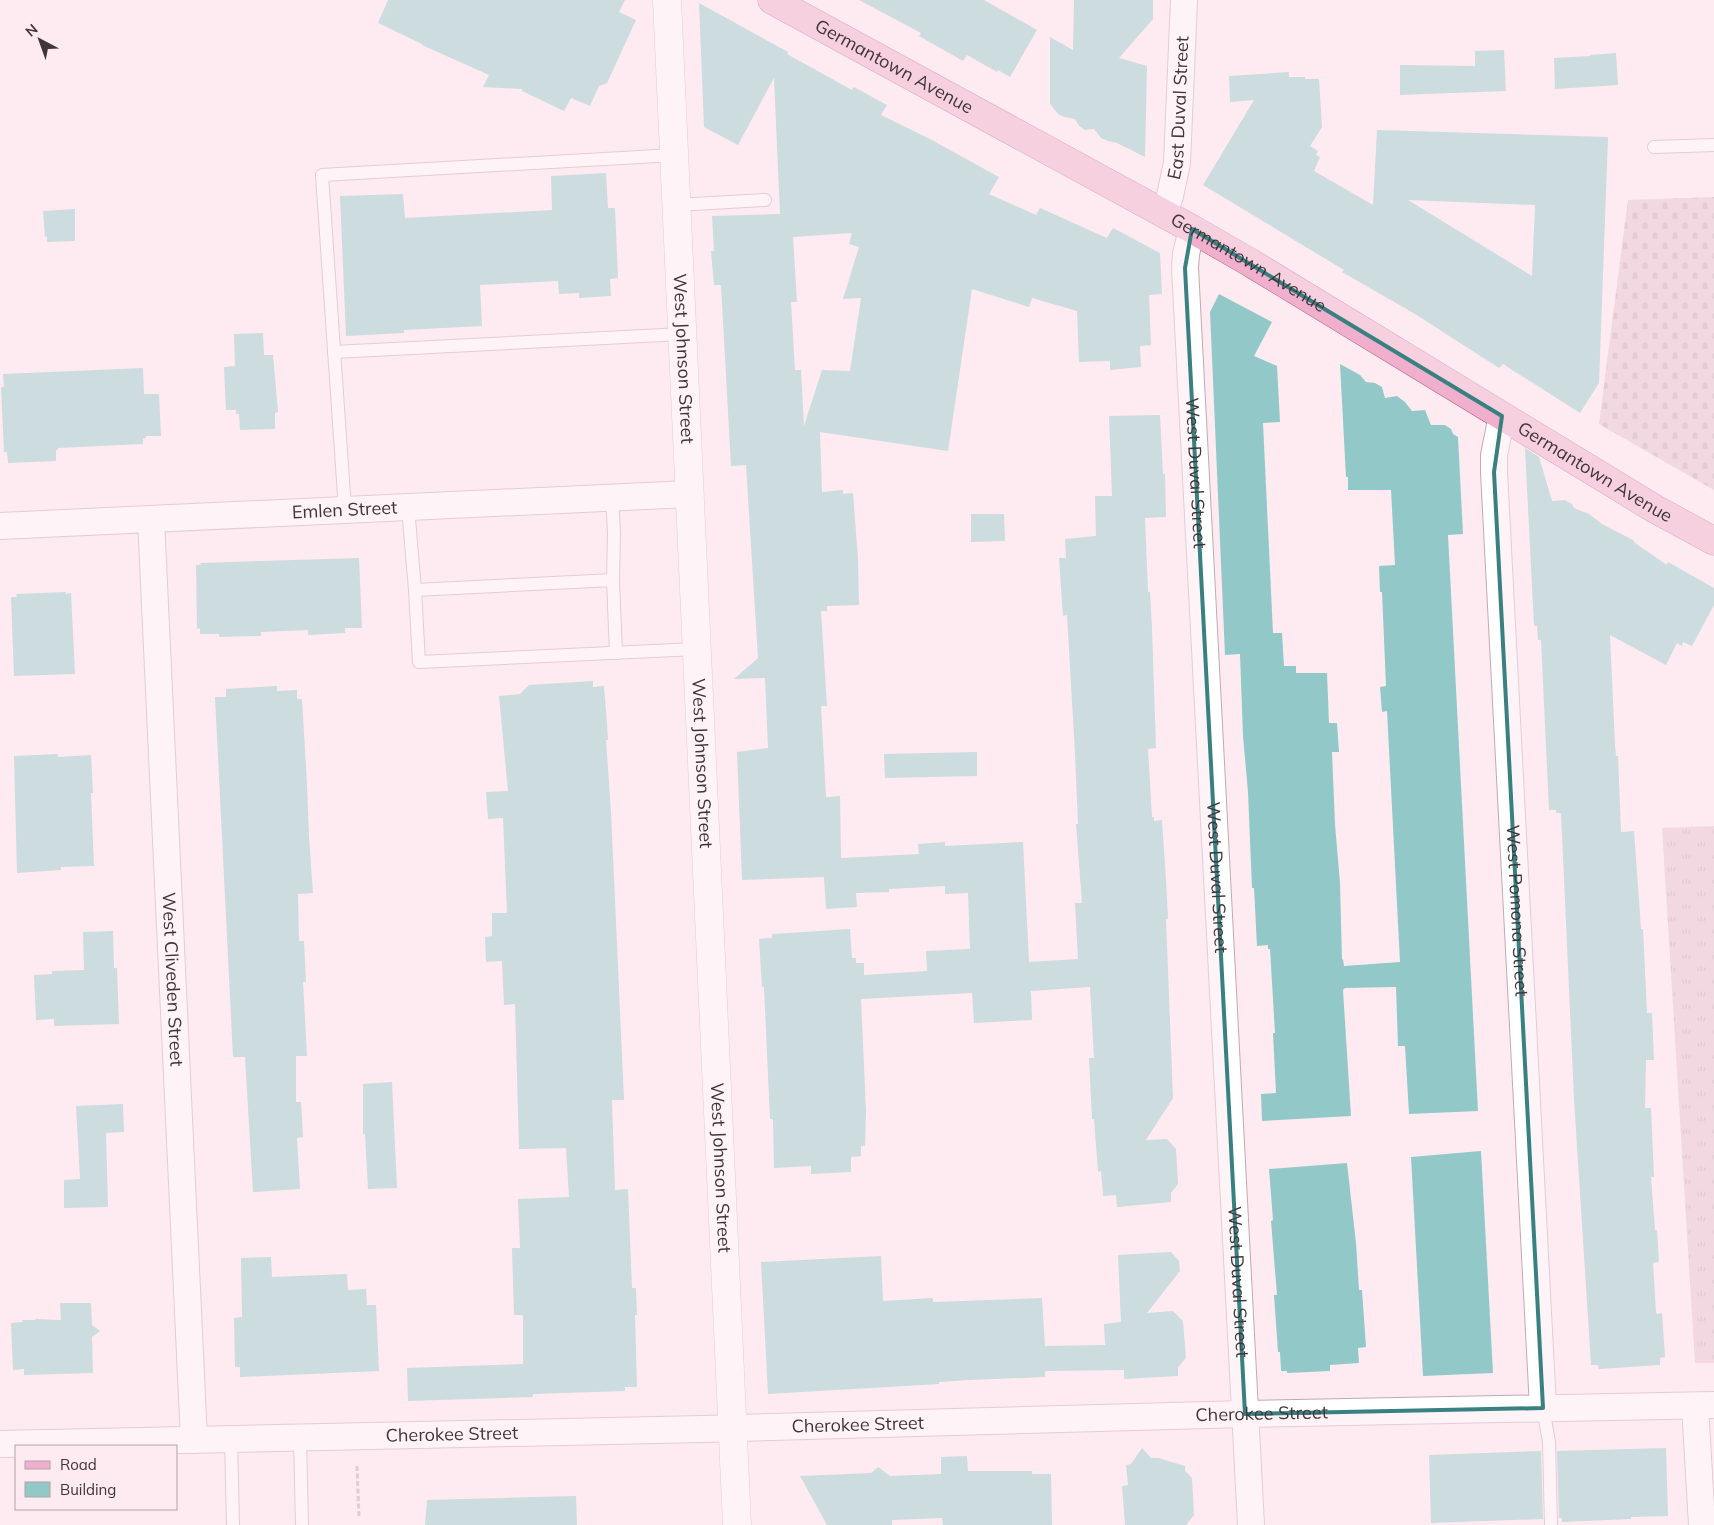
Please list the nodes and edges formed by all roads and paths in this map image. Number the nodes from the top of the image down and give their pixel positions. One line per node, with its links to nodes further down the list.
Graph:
1 (667, 0): 6 (street, West Johnson Street)
2 (772, 0): 9 (main road, Germantown Avenue)
3 (1184, 0): 9 (street, East Duval Street)
4 (1714, 145): 5 (lane)
5 (1654, 147)
6 (674, 155): 8 (street, West Johnson Street); 12 (lane)
7 (765, 200): 8 (lane)
8 (676, 205): 11 (street, West Johnson Street)
9 (1164, 214): 10 (main road, Germantown Avenue)
10 (1192, 230): 13 (main road, Germantown Avenue); 27 (street, West Duval Street)
11 (682, 334): 12 (lane); 14 (street, West Johnson Street)
12 (334, 352): 17 (lane)
13 (1502, 416): 20 (main road, Germantown Avenue); 26 (street, West Pomona Street)
14 (689, 494): 15 (street, Emlen Street); 23 (street, West Johnson Street)
15 (612, 497): 16 (street, Emlen Street); 21 (lane)
16 (408, 507): 17 (street, Emlen Street); 22 (lane)
17 (345, 510): 18 (street, Emlen Street)
18 (151, 519): 19 (street, Emlen Street); 31 (street, West Cliveden Street)
19 (0, 526)
20 (1714, 541)
21 (613, 580): 22 (lane); 24 (lane)
22 (415, 590): 24 (lane)
23 (697, 649): 24 (lane); 28 (street, West Johnson Street)
24 (616, 653)
25 (1705, 1405): 26 (street, Cherokee Street); 40 (street)
26 (1543, 1408): 27 (street, Cherokee Street); 39 (lane)
27 (1245, 1414): 28 (street, Cherokee Street); 38 (street, West Duval Street)
28 (732, 1428): 29 (street, Cherokee Street); 37 (street, West Johnson Street)
29 (300, 1438): 30 (street, Cherokee Street); 36 (lane)
30 (231, 1439): 31 (street, Cherokee Street); 35 (lane)
31 (194, 1440): 32 (street, Cherokee Street)
32 (0, 1444)
33 (357, 1466): 34 (path)
34 (359, 1518)
35 (233, 1525)
36 (302, 1525)
37 (737, 1525)
38 (1251, 1525)
39 (1551, 1525)
40 (1702, 1525)

